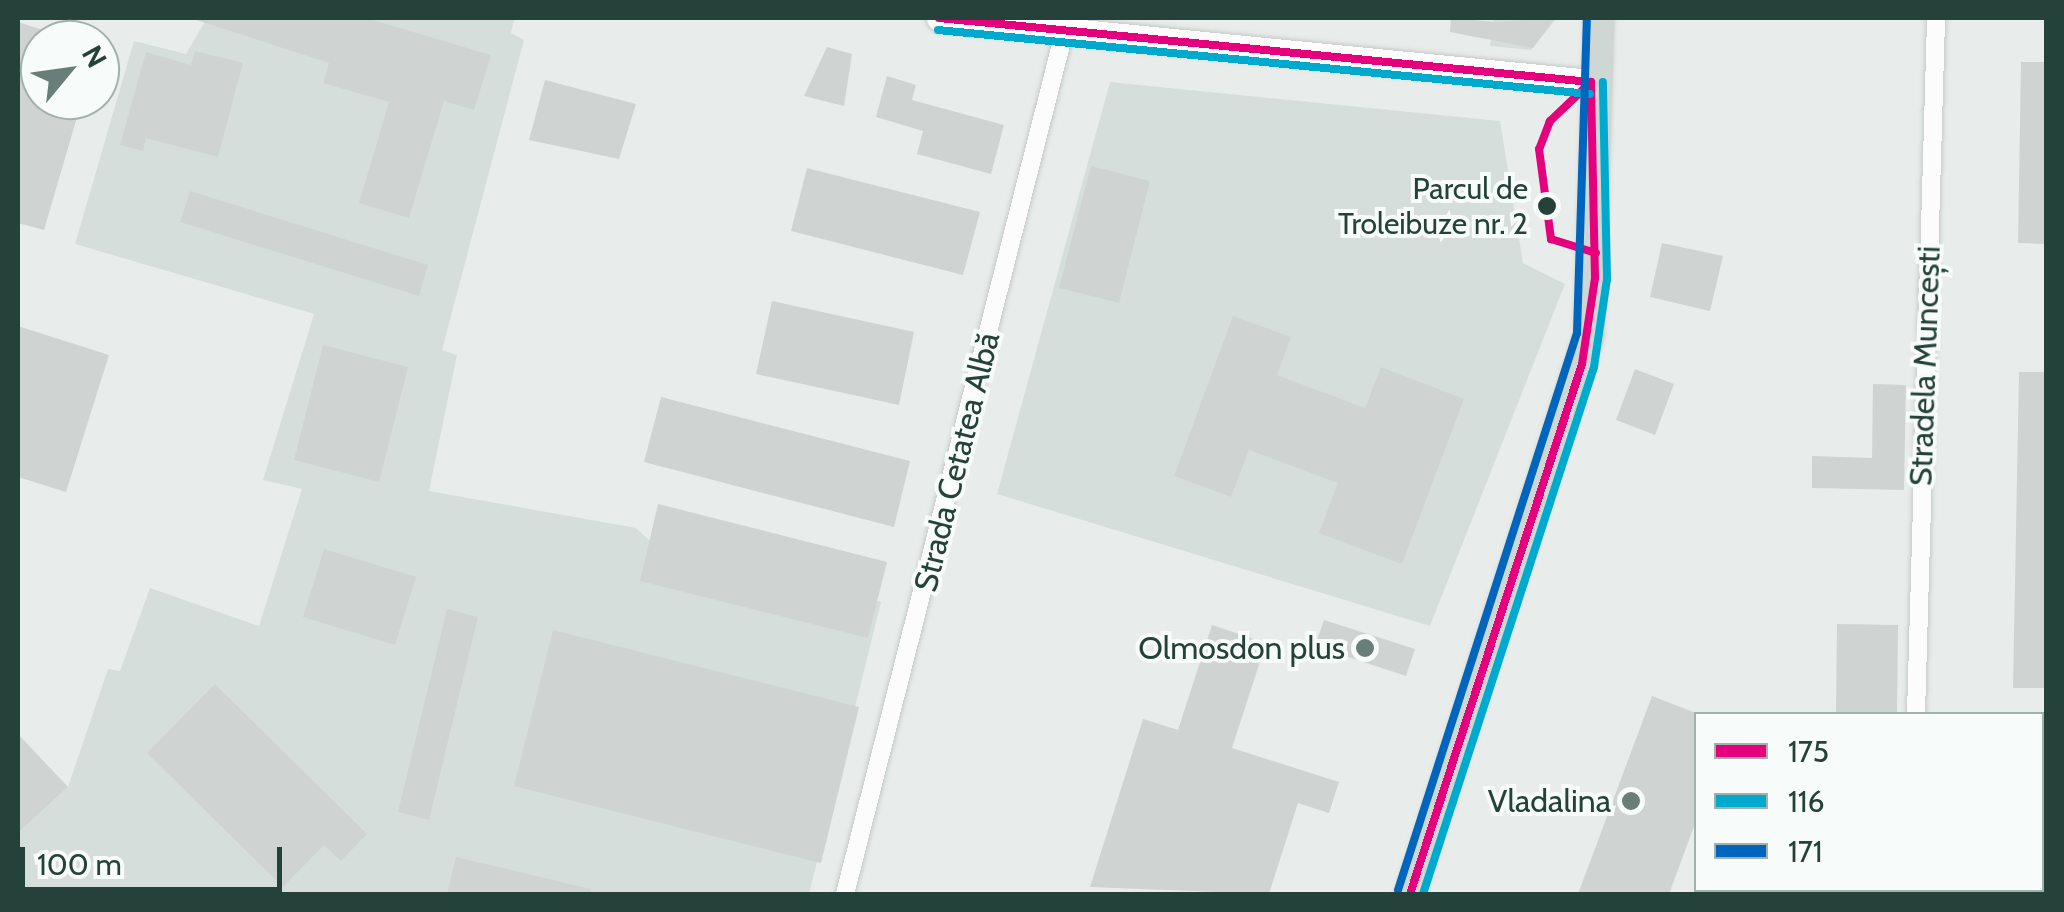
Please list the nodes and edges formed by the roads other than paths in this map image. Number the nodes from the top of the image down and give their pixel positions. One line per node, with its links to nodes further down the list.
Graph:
1 (938, 18): 4 (main road)
2 (1599, 18): 5 (main road)
3 (1936, 18): 6 (street, Stradela Muncești)
4 (1065, 29): 5 (main road); 7 (street, Strada Cetatea Albă)
5 (1591, 82): 8 (main road)
6 (1916, 712)
7 (845, 894)
8 (1410, 894)

